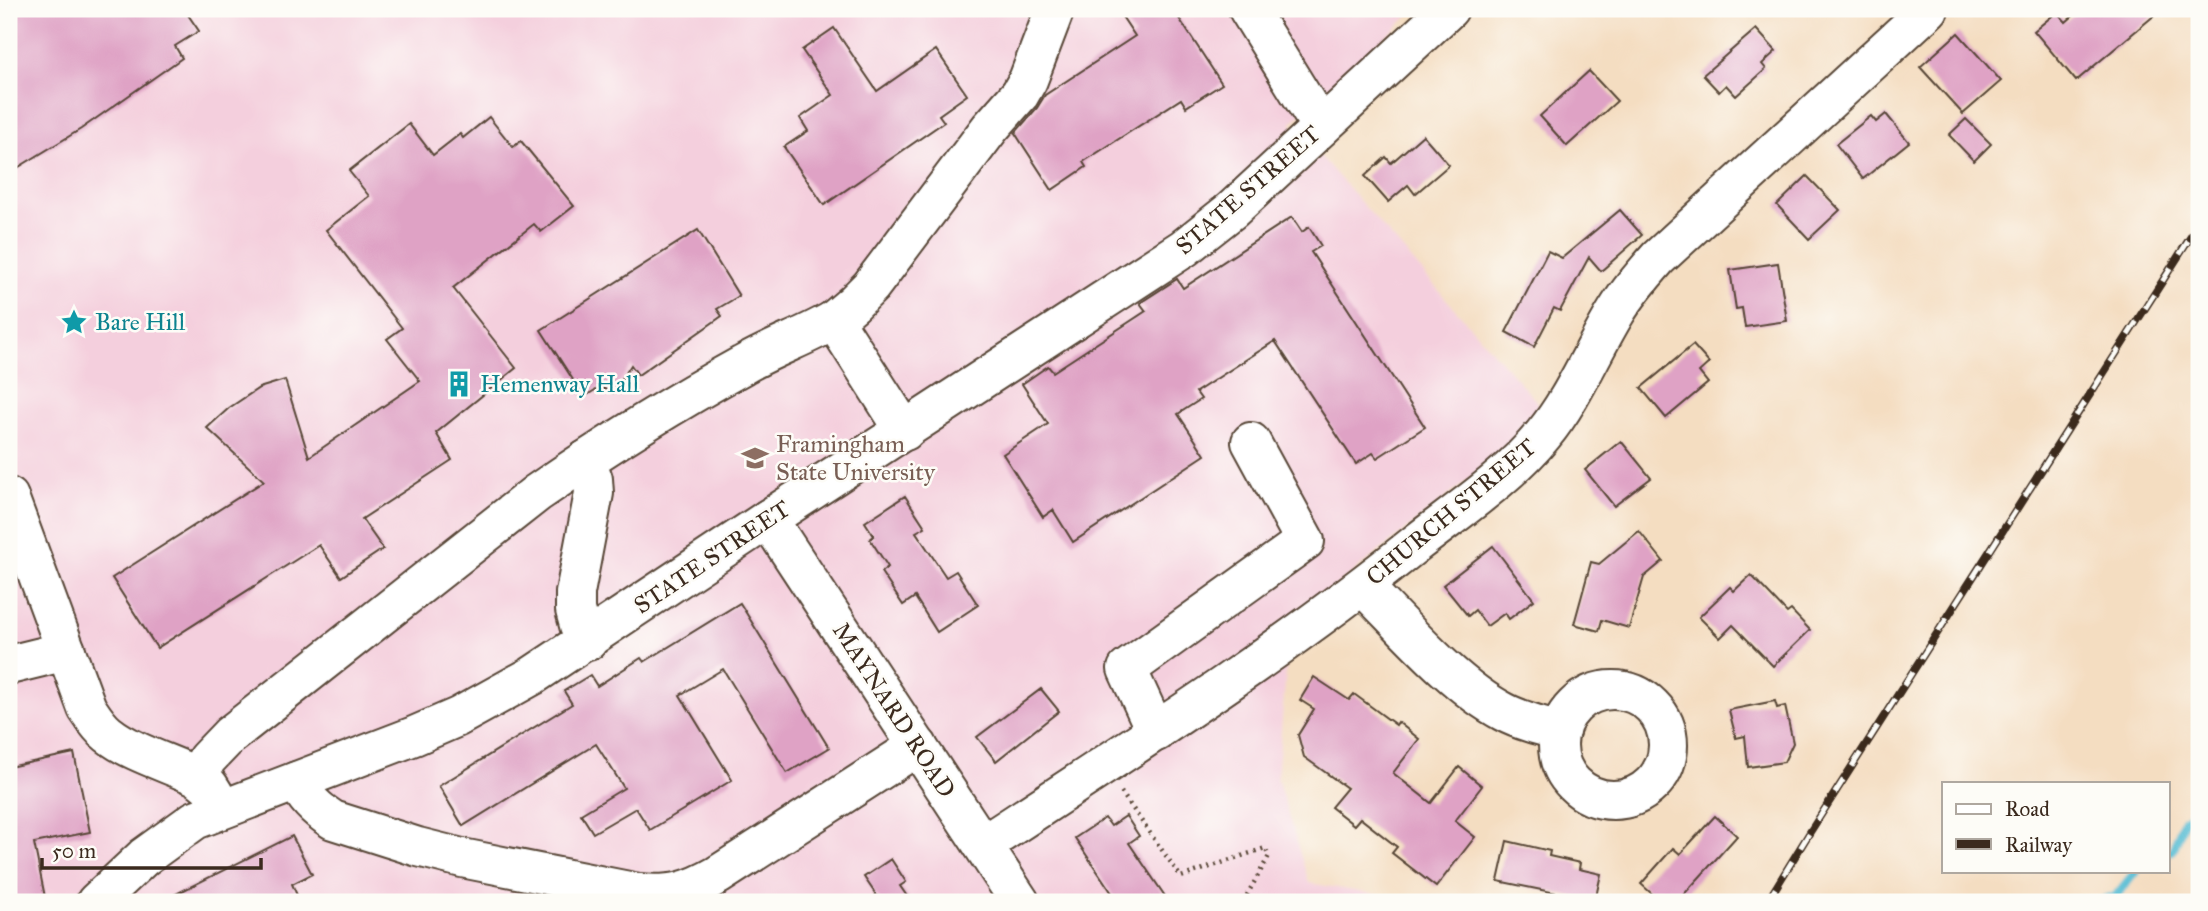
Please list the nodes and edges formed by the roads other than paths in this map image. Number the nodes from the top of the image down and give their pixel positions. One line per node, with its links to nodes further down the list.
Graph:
1 (1055, 9): 6 (street)
2 (1449, 9): 5 (street, STATE STREET)
3 (1929, 9): 12 (street, CHURCH STREET)
4 (1254, 11): 5 (street)
5 (1321, 127): 7 (street, STATE STREET)
6 (834, 320): 7 (street); 9 (street)
7 (905, 431): 11 (street, STATE STREET)
8 (1251, 442): 17 (street)
9 (586, 460): 13 (street); 19 (street)
10 (9, 497): 14 (street)
11 (768, 519): 13 (street, STATE STREET); 18 (street, MAYNARD ROAD)
12 (1363, 586): 16 (street); 17 (street, CHURCH STREET)
13 (588, 640): 20 (street, STATE STREET)
14 (66, 651): 15 (street); 19 (street)
15 (9, 665)
16 (1560, 731)
17 (1156, 732): 22 (street, CHURCH STREET)
18 (918, 746): 20 (street); 22 (street, MAYNARD ROAD)
19 (198, 777): 21 (street)
20 (297, 781): 21 (street, STATE STREET)
21 (221, 809): 23 (street, STATE STREET)
22 (983, 845): 24 (street, MAYNARD ROAD)
23 (96, 902)
24 (1020, 902)

